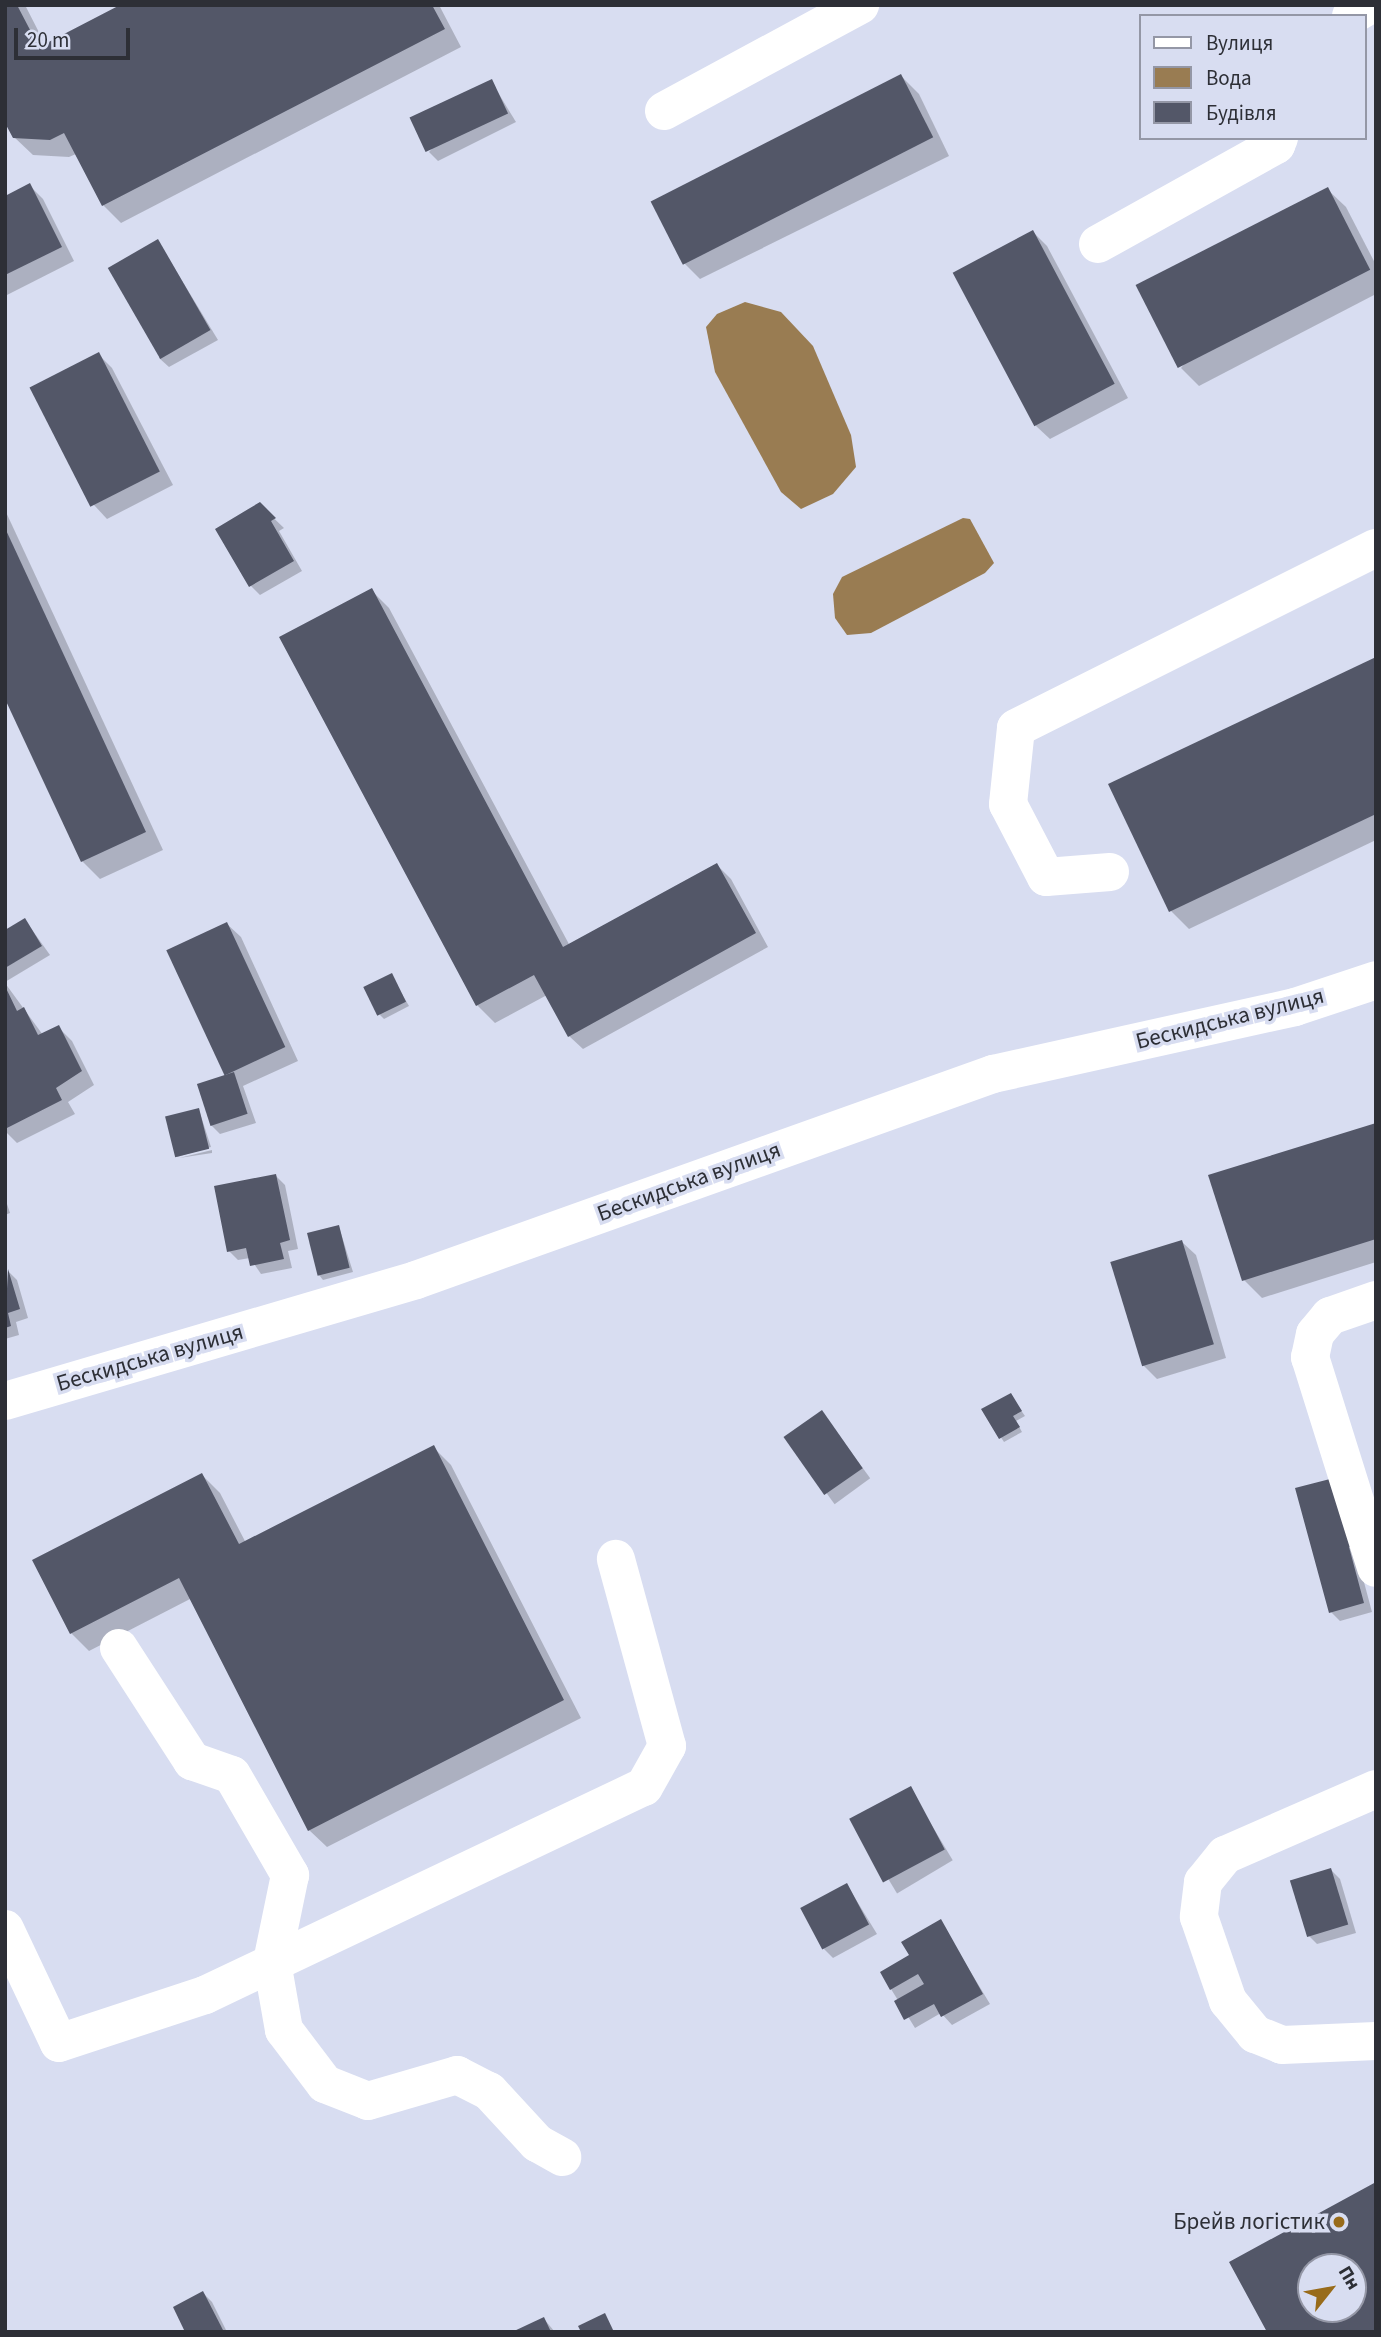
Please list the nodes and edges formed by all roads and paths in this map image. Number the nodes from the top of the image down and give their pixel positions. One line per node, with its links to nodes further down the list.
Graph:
1 (860, 5): 2 (street)
2 (664, 111)
3 (1278, 140): 4 (street)
4 (1098, 244)
5 (1376, 548): 6 (street)
6 (1110, 872)
7 (1376, 980): 9 (street, Бескидська вулиця)
8 (1376, 1300): 11 (street)
9 (5, 1401)
10 (615, 1559): 15 (street)
11 (1376, 1568)
12 (119, 1648): 15 (street)
13 (1376, 1789): 16 (street)
14 (5, 1929): 15 (street)
15 (272, 1962): 17 (street)
16 (1376, 2041)
17 (562, 2157)

